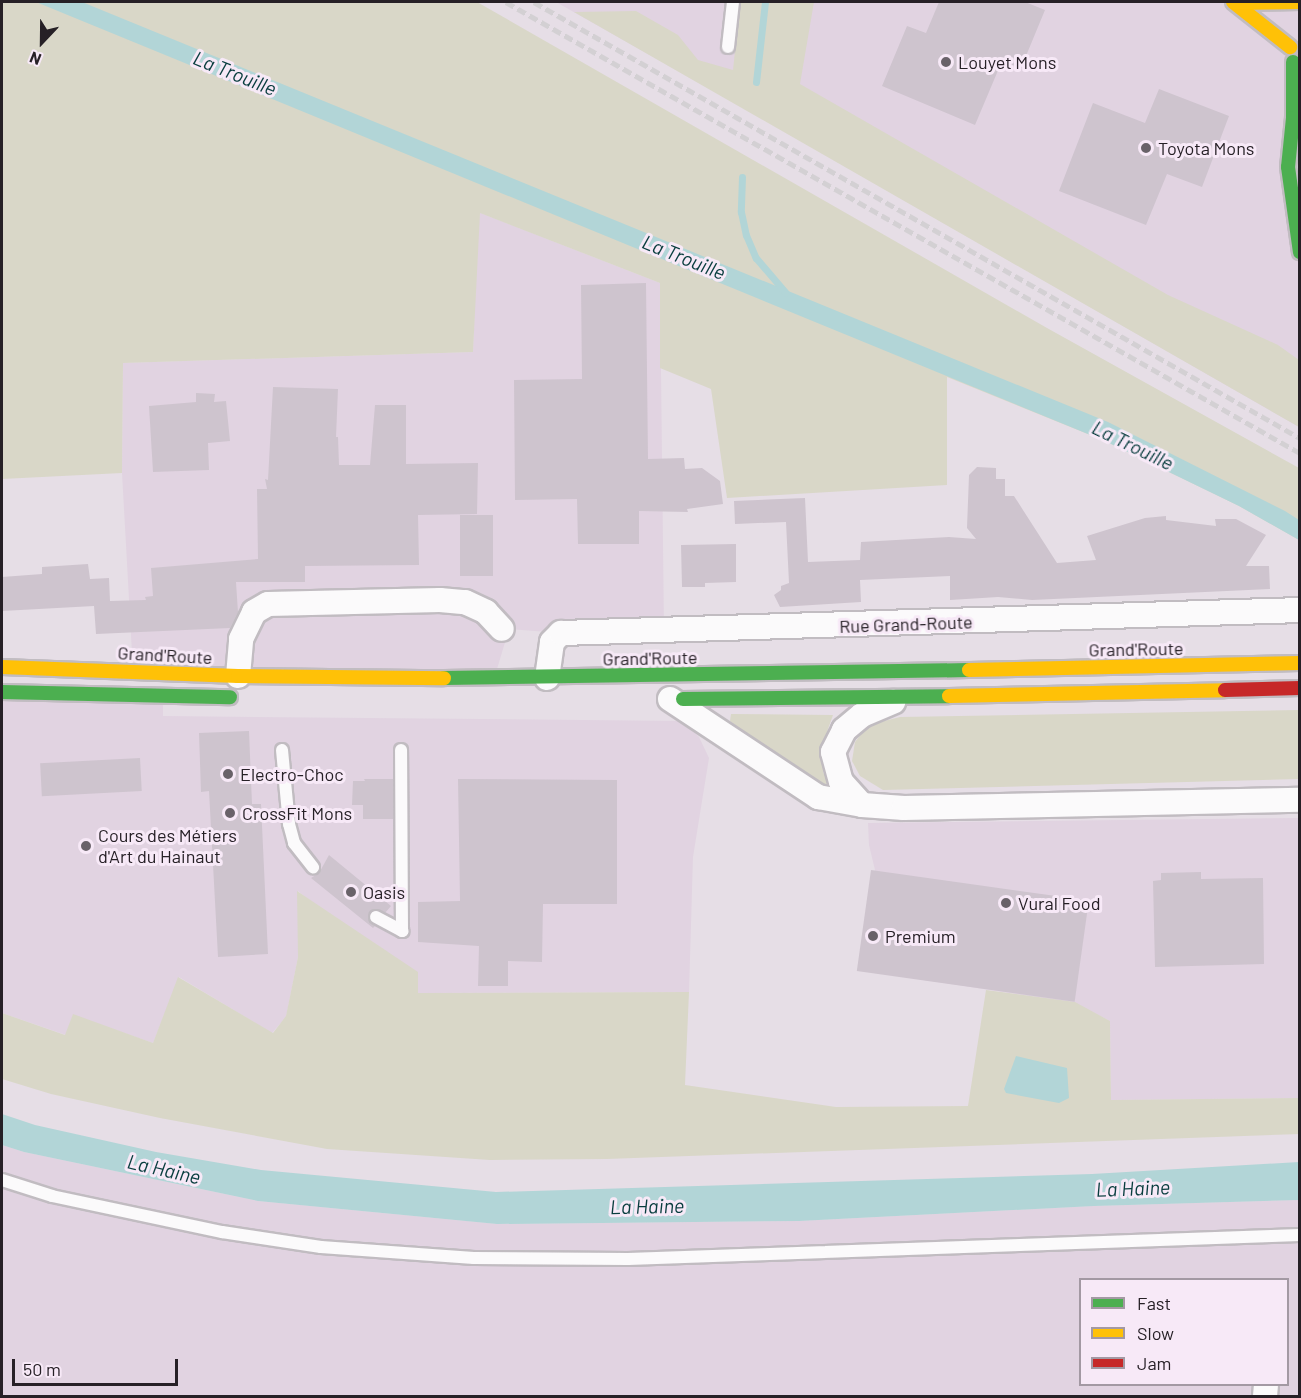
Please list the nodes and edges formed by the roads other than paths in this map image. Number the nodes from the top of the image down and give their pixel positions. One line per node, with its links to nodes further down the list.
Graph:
1 (733, 2): 5 (lane)
2 (1234, 2): 3 (main road); 6 (main road)
3 (1299, 2)
4 (1294, 28): 6 (main road)
5 (728, 47)
6 (1290, 47): 7 (main road)
7 (1293, 62): 8 (main road); 10 (main road)
8 (1299, 75)
9 (1299, 182): 10 (main road)
10 (1294, 216): 11 (main road)
11 (1299, 252)
12 (1299, 610): 16 (street, Rue Grand-Route)
13 (502, 629): 17 (street)
14 (1299, 663): 16 (main road, Grand'Route)
15 (2, 667): 17 (main road, Grand'Route)
16 (547, 678): 17 (main road, Grand'Route)
17 (242, 687): 19 (main road, Grand'Route)
18 (1299, 688): 20 (main road)
19 (2, 692)
20 (906, 697): 21 (main road); 25 (street)
21 (664, 699): 25 (street)
22 (282, 750): 26 (lane)
23 (401, 750): 27 (lane)
24 (1299, 800): 25 (street)
25 (862, 805)
26 (313, 867)
27 (376, 917)
28 (2, 1180): 29 (lane)
29 (1299, 1235)

